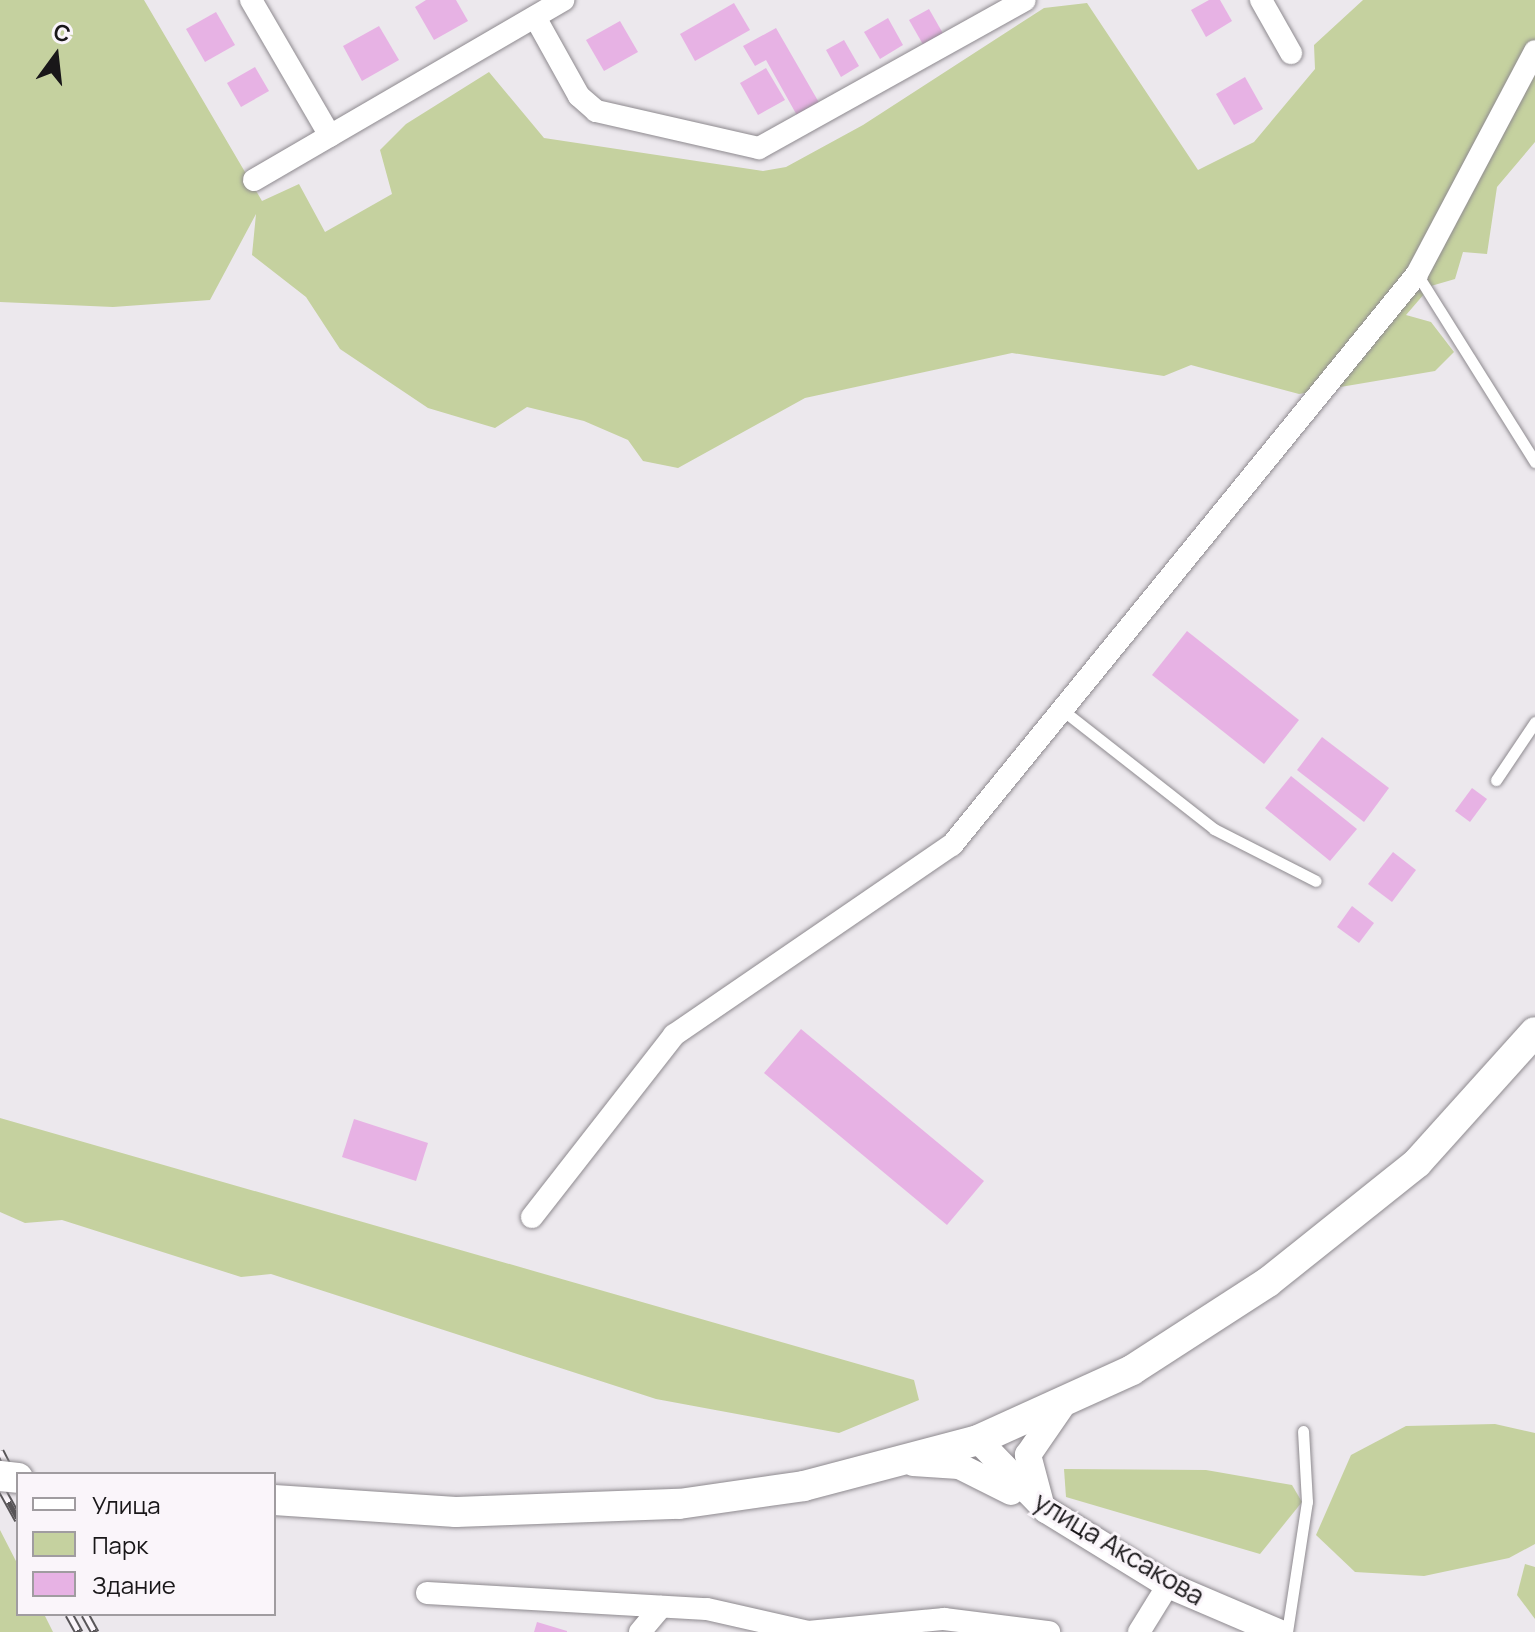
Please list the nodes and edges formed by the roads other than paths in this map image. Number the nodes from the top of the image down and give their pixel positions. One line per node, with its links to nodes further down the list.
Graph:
1 (251, 0): 8 (street)
2 (563, 0): 5 (street)
3 (1025, 0): 5 (street)
4 (1261, 0): 7 (street)
5 (535, 17): 8 (street)
6 (1535, 51): 10 (street)
7 (1291, 53)
8 (330, 136): 9 (street)
9 (254, 180)
10 (1417, 274): 11 (lane); 12 (street)
11 (1535, 462)
12 (1065, 712): 15 (lane); 17 (street)
13 (1535, 722): 14 (lane)
14 (1496, 780)
15 (1316, 881)
16 (1535, 1032): 18 (main road)
17 (532, 1217)
18 (1063, 1404): 20 (main road); 23 (street)
19 (1303, 1431): 32 (lane)
20 (978, 1440): 21 (main road); 23 (street, улица Аксакова)
21 (891, 1465): 22 (main road); 23 (street)
22 (276, 1500)
23 (1046, 1510): 24 (street, улица Аксакова)
24 (1168, 1585): 30 (street); 31 (street, улица Аксакова)
25 (427, 1593): 26 (street)
26 (661, 1607): 27 (street); 28 (street)
27 (797, 1631): 29 (street)
28 (640, 1632)
29 (1049, 1632)
30 (1139, 1632)
31 (1278, 1632)
32 (1287, 1632)

